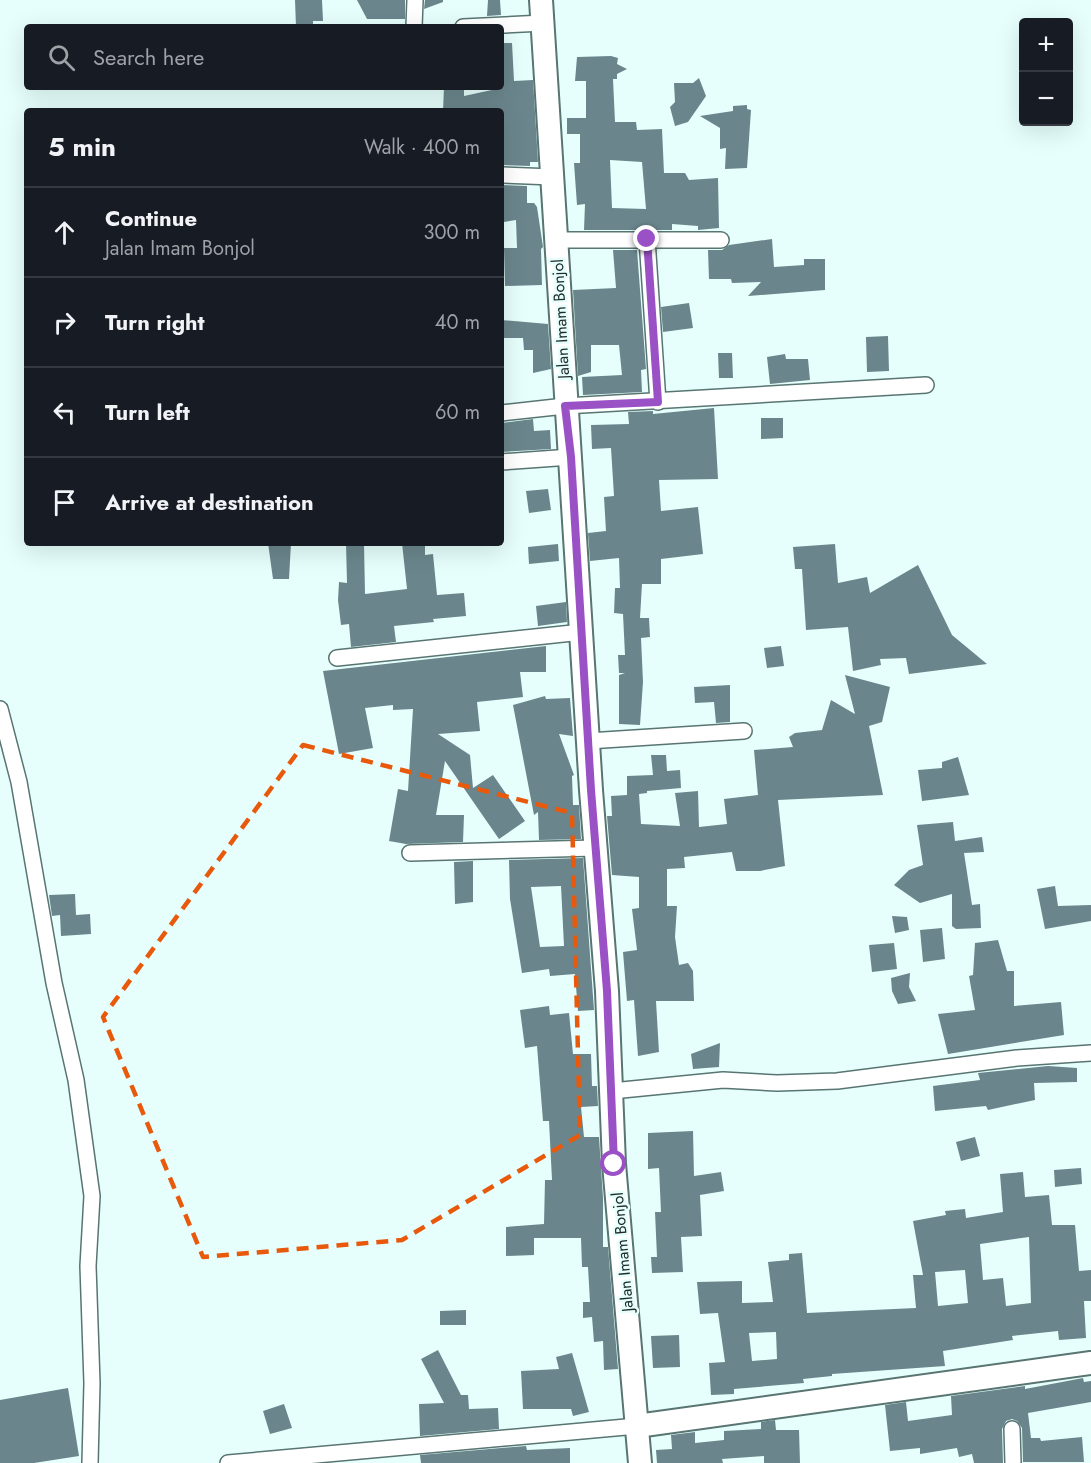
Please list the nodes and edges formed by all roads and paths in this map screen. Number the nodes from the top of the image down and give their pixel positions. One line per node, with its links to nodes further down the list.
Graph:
1 (415, 0): 4 (street)
2 (541, 0): 3 (main road, Jalan Imam Bonjol)
3 (543, 23): 5 (street); 7 (main road, Jalan Imam Bonjol)
4 (414, 24)
5 (504, 25)
6 (504, 174): 7 (street)
7 (553, 177): 9 (main road, Jalan Imam Bonjol)
8 (647, 239): 9 (street); 10 (street); 12 (street)
9 (556, 240): 13 (main road, Jalan Imam Bonjol)
10 (721, 240)
11 (926, 385): 12 (street)
12 (658, 402): 13 (street)
13 (565, 406): 14 (street); 15 (main road, Jalan Imam Bonjol)
14 (504, 413)
15 (571, 457): 16 (street); 17 (main road, Jalan Imam Bonjol)
16 (504, 462)
17 (582, 632): 18 (street); 21 (main road, Jalan Imam Bonjol)
18 (338, 658)
19 (0, 710): 29 (street)
20 (744, 731): 21 (street)
21 (588, 741): 22 (main road, Jalan Imam Bonjol)
22 (595, 848): 23 (street); 25 (main road, Jalan Imam Bonjol)
23 (410, 853)
24 (1091, 1053): 25 (street)
25 (612, 1091): 27 (main road, Jalan Imam Bonjol)
26 (1091, 1363): 27 (main road)
27 (637, 1426): 30 (street); 31 (main road, Jalan Imam Bonjol)
28 (1012, 1429): 32 (street)
29 (90, 1463)
30 (228, 1463)
31 (640, 1463)
32 (1013, 1463)

